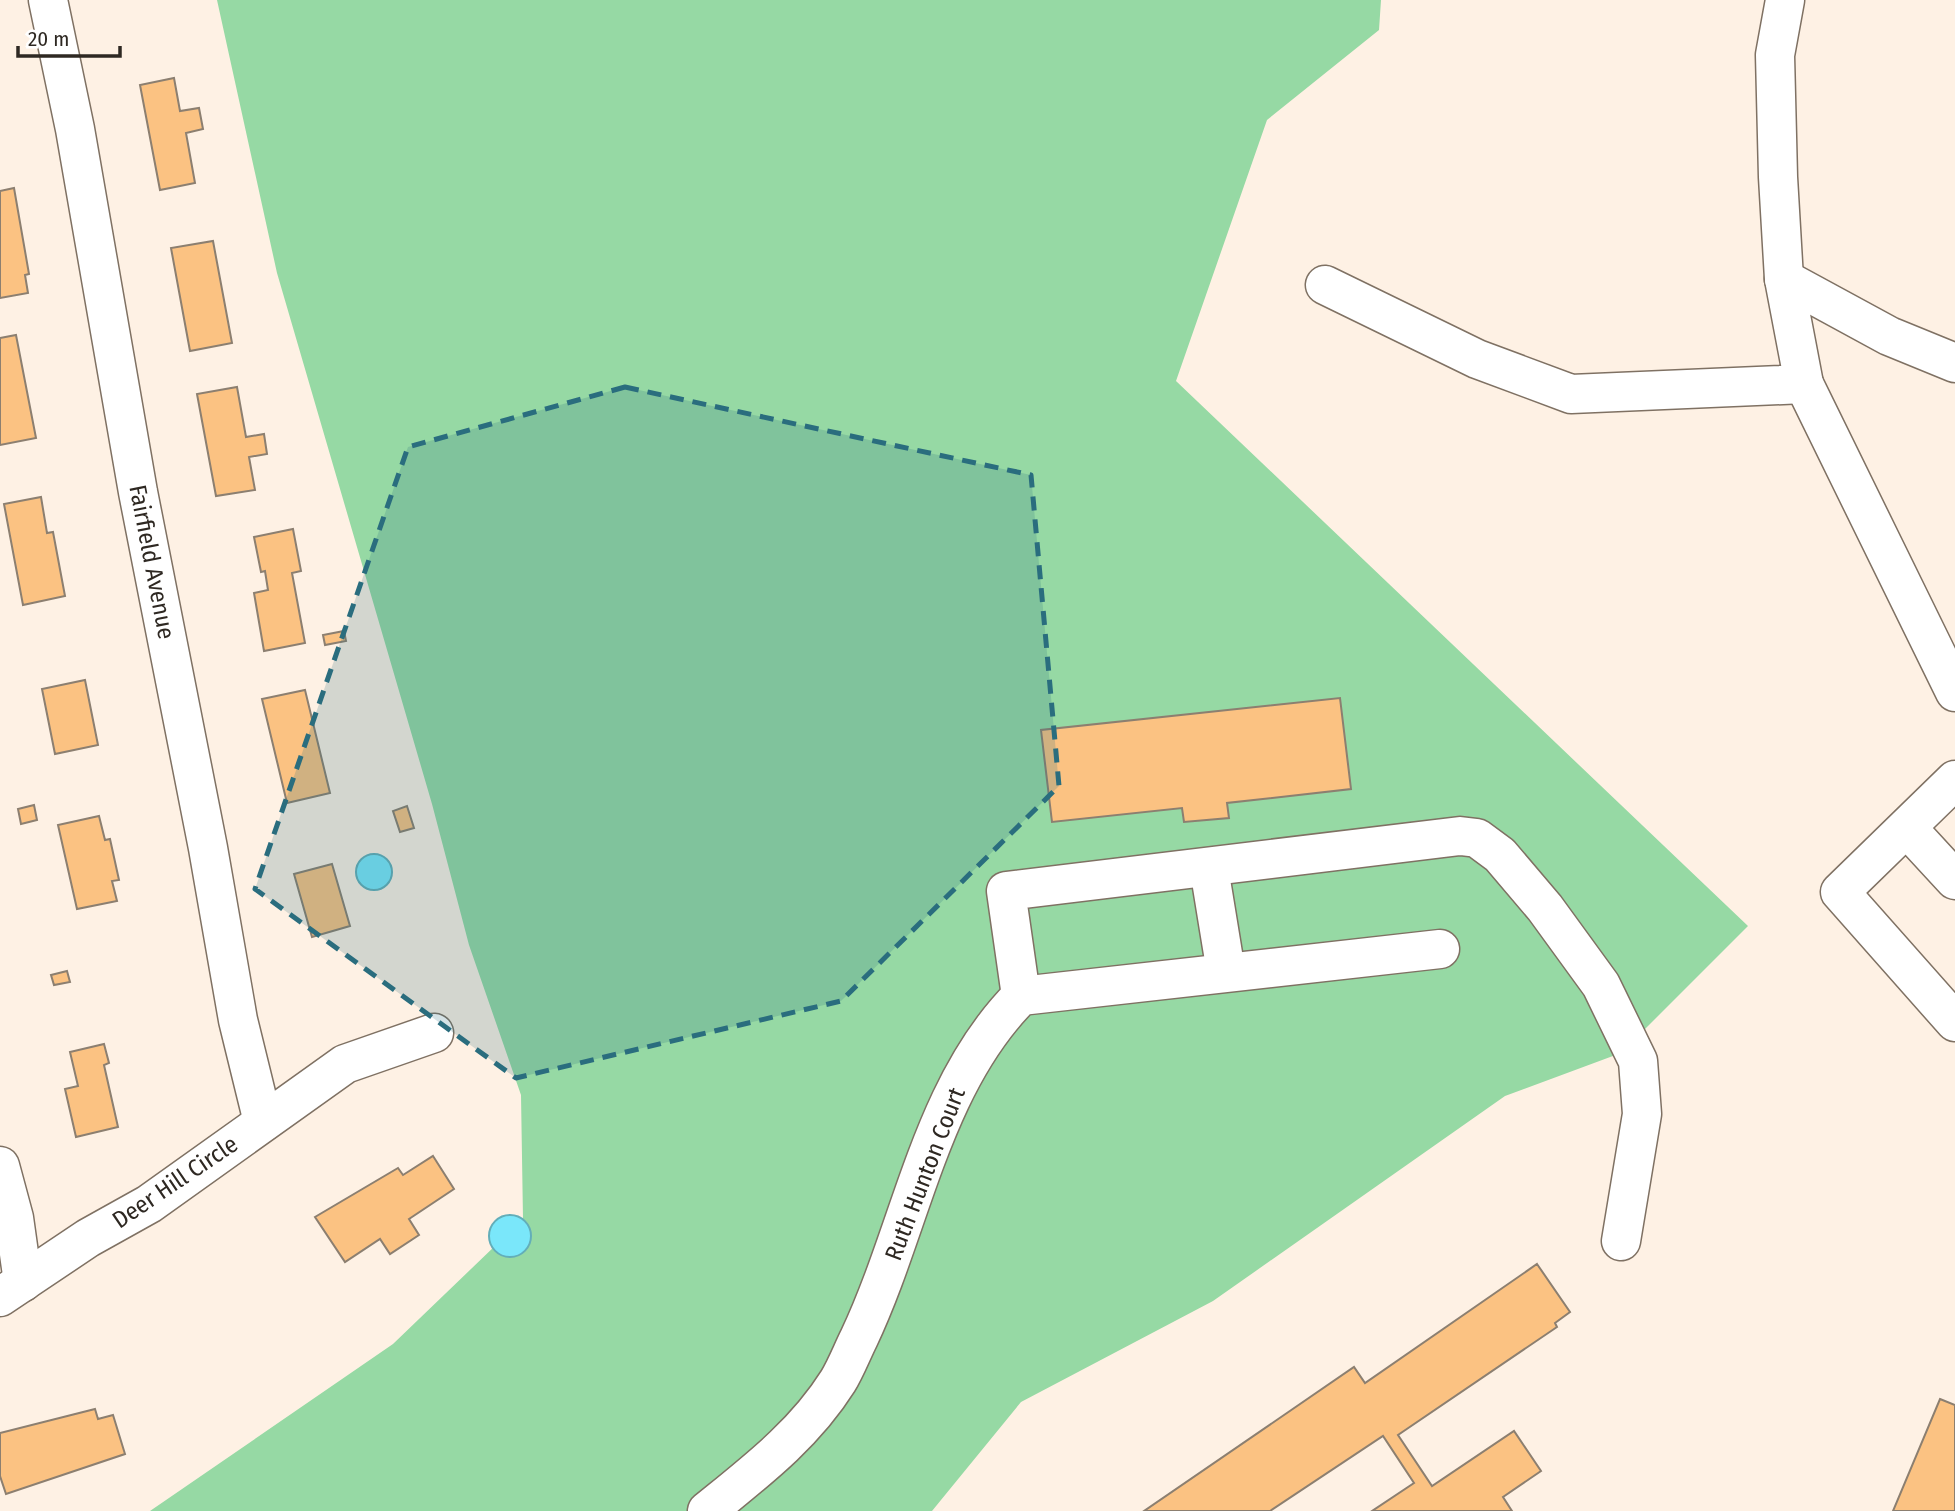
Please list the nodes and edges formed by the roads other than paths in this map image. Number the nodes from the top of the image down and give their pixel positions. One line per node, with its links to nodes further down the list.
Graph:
1 (48, 0): 17 (street, Fairfield Avenue)
2 (1785, 0): 3 (street)
3 (1784, 279): 5 (street); 6 (street)
4 (1325, 285): 6 (street)
5 (1955, 363)
6 (1804, 384): 7 (street)
7 (1955, 692)
8 (1955, 780): 9 (street)
9 (1907, 828): 11 (street); 15 (street)
10 (1209, 868): 13 (street); 14 (street); 19 (street)
11 (1955, 880)
12 (1440, 949): 13 (street)
13 (1226, 972): 14 (street)
14 (1021, 996): 21 (street, Ruth Hunton Court)
15 (1955, 1022)
16 (434, 1033): 17 (street, Deer Hill Circle)
17 (263, 1122): 20 (street, Deer Hill Circle)
18 (0, 1166): 20 (street, Deer Hill Circle)
19 (1620, 1241)
20 (12, 1290)
21 (707, 1511)

